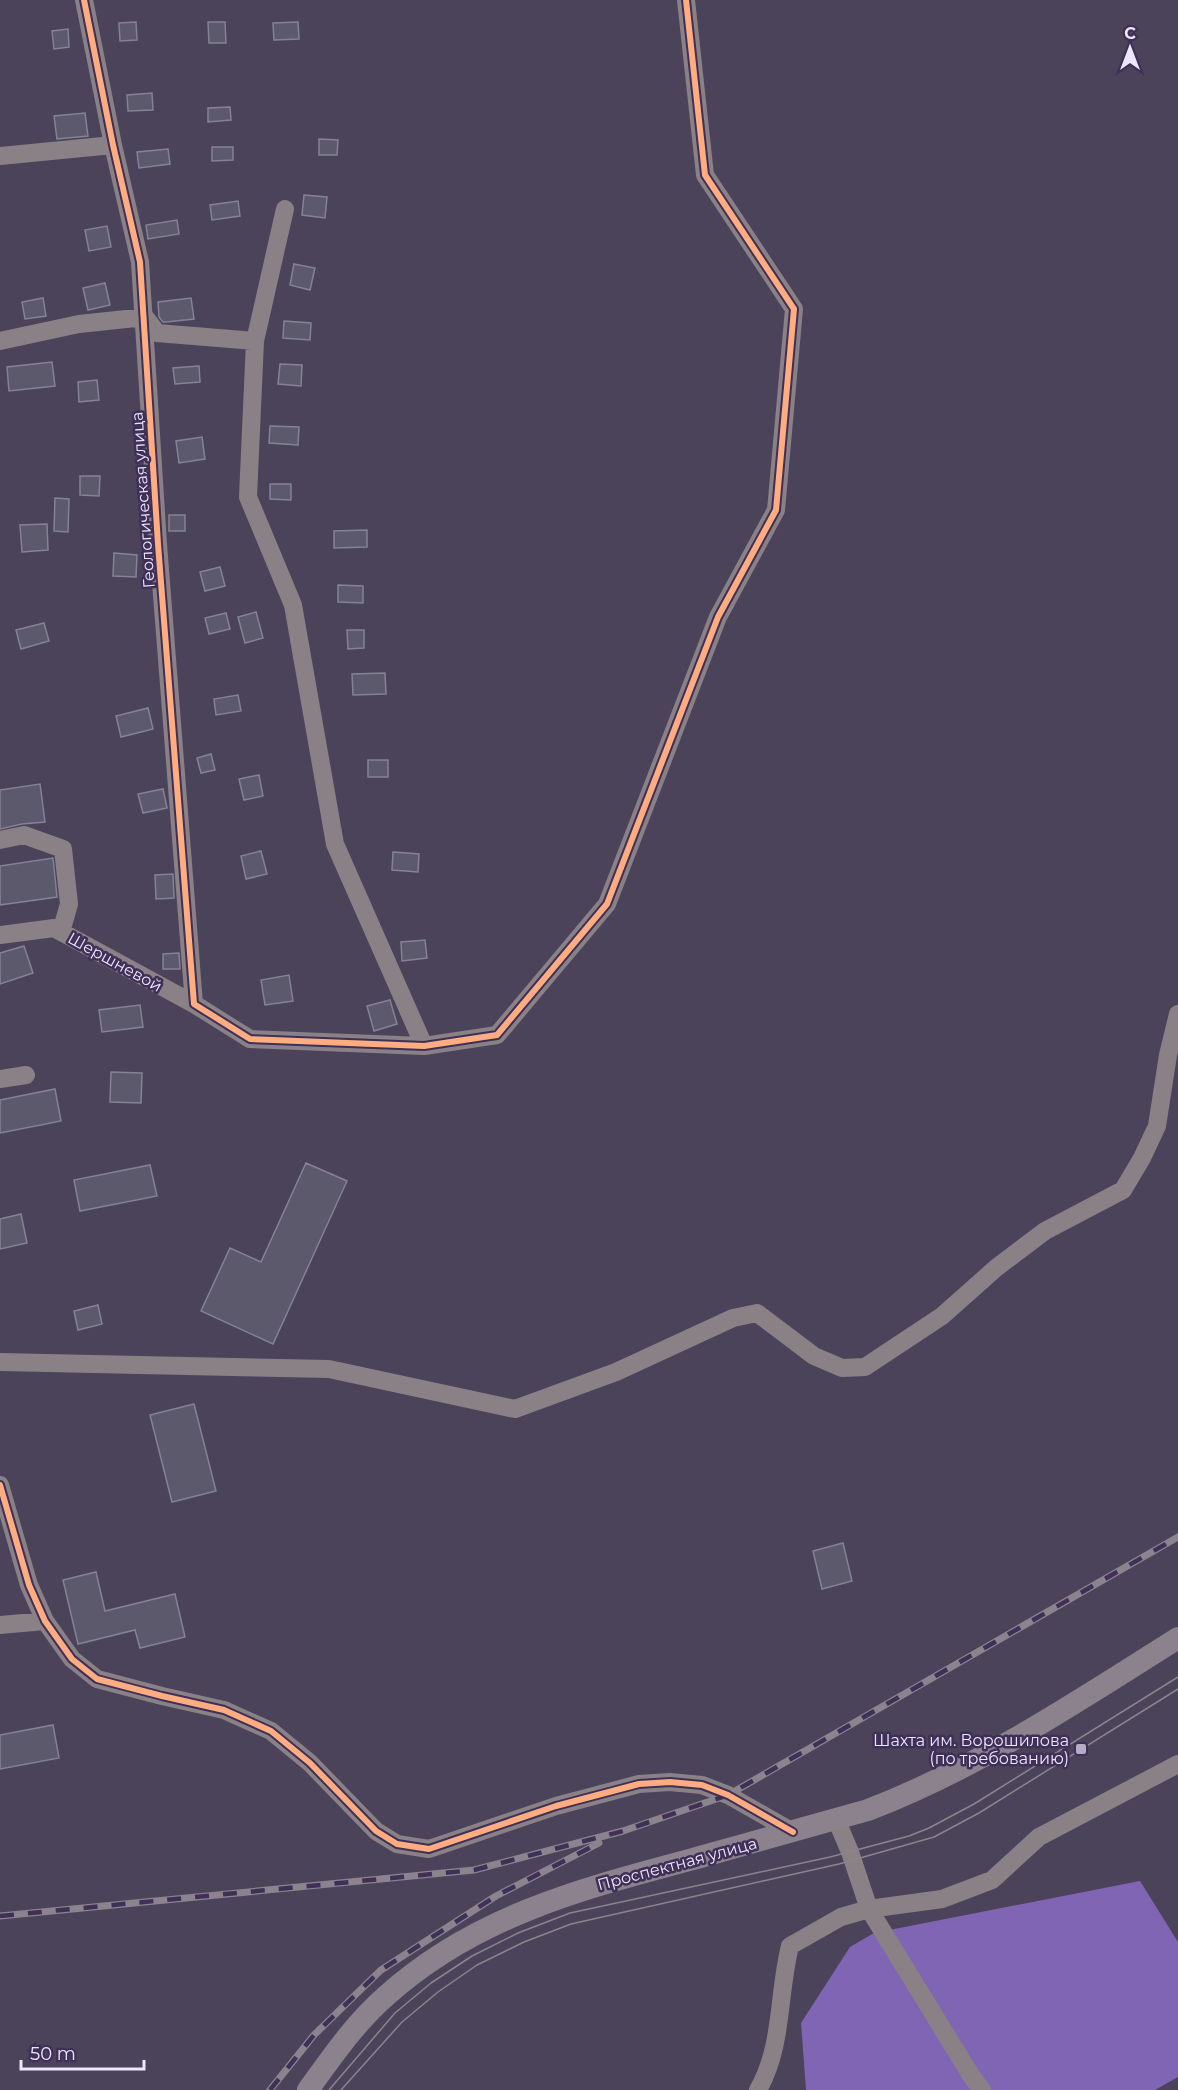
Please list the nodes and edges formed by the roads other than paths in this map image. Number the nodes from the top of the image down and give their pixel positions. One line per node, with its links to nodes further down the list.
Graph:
1 (84, 0): 3 (street, Геологическая улица)
2 (686, 0): 14 (street, Шершневой)
3 (113, 145): 4 (street); 6 (street, Геологическая улица)
4 (0, 156)
5 (285, 209): 8 (street)
6 (145, 317): 7 (street); 8 (street); 12 (street, Геологическая улица)
7 (0, 341)
8 (255, 341): 14 (street)
9 (0, 840): 10 (street)
10 (61, 932): 11 (street, Шершневой); 12 (street, Шершневой)
11 (0, 935)
12 (194, 1004): 14 (street, Шершневой)
13 (1178, 1014): 17 (street)
14 (424, 1046)
15 (26, 1075): 16 (street)
16 (0, 1079)
17 (0, 1362)
18 (0, 1485): 19 (street)
19 (45, 1621): 20 (street); 24 (street)
20 (0, 1625)
21 (1178, 1638): 23 (main road, Проспектная улица)
22 (1178, 1764): 25 (street)
23 (836, 1819): 24 (main road, Проспектная улица); 25 (street)
24 (793, 1832): 26 (main road, Проспектная улица)
25 (869, 1909): 27 (street); 28 (street)
26 (308, 2090)
27 (758, 2090)
28 (982, 2090)

